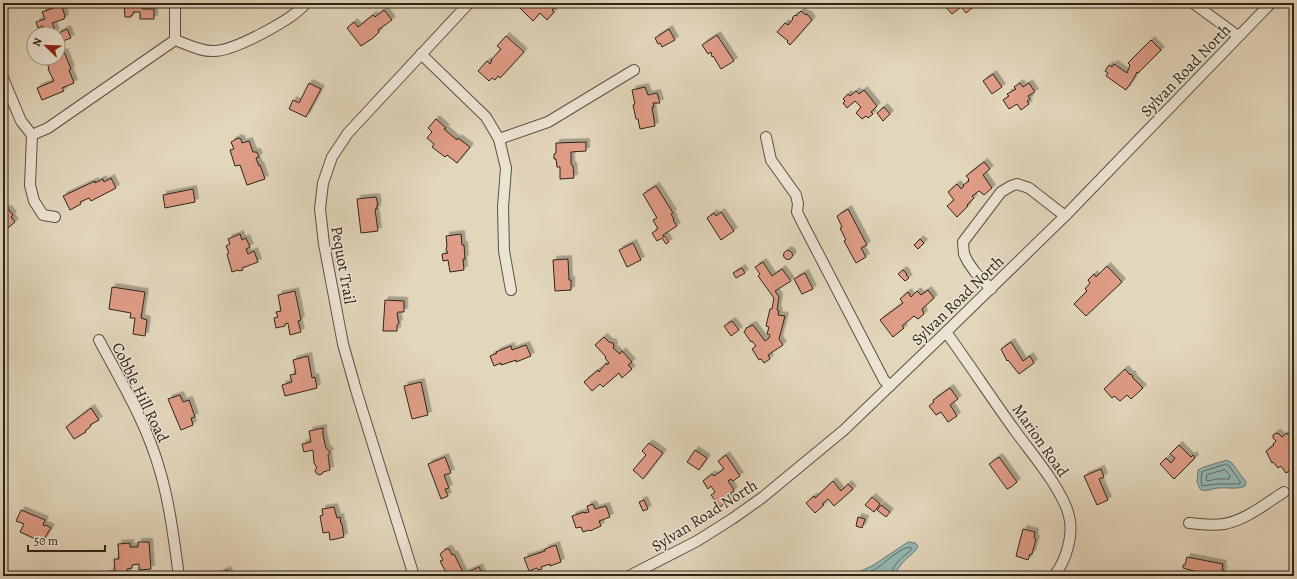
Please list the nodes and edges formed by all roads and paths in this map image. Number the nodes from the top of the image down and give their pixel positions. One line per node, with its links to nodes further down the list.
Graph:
1 (175, 3): 7 (street)
2 (306, 3): 7 (street)
3 (469, 3): 8 (street, Pequot Trail)
4 (1193, 3): 6 (street)
5 (1271, 3): 6 (street, Sylvan Road North)
6 (1238, 36): 14 (street, Sylvan Road North)
7 (176, 40): 11 (street)
8 (421, 54): 13 (street); 24 (street, Pequot Trail)
9 (634, 70): 13 (street)
10 (3, 78): 11 (street)
11 (32, 134): 15 (street)
12 (766, 137): 20 (street)
13 (499, 139): 17 (street)
14 (1065, 216): 16 (street, Sylvan Road North); 16 (street)
15 (55, 217)
16 (991, 289): 18 (street, Sylvan Road North)
17 (511, 290)
18 (946, 332): 20 (street, Sylvan Road North); 26 (street, Marion Road)
19 (99, 340): 23 (street, Cobble Hill Road)
20 (890, 386): 25 (street, Sylvan Road North)
21 (1284, 492): 22 (street)
22 (1190, 523)
23 (180, 576)
24 (414, 576)
25 (629, 576)
26 (1054, 576)

